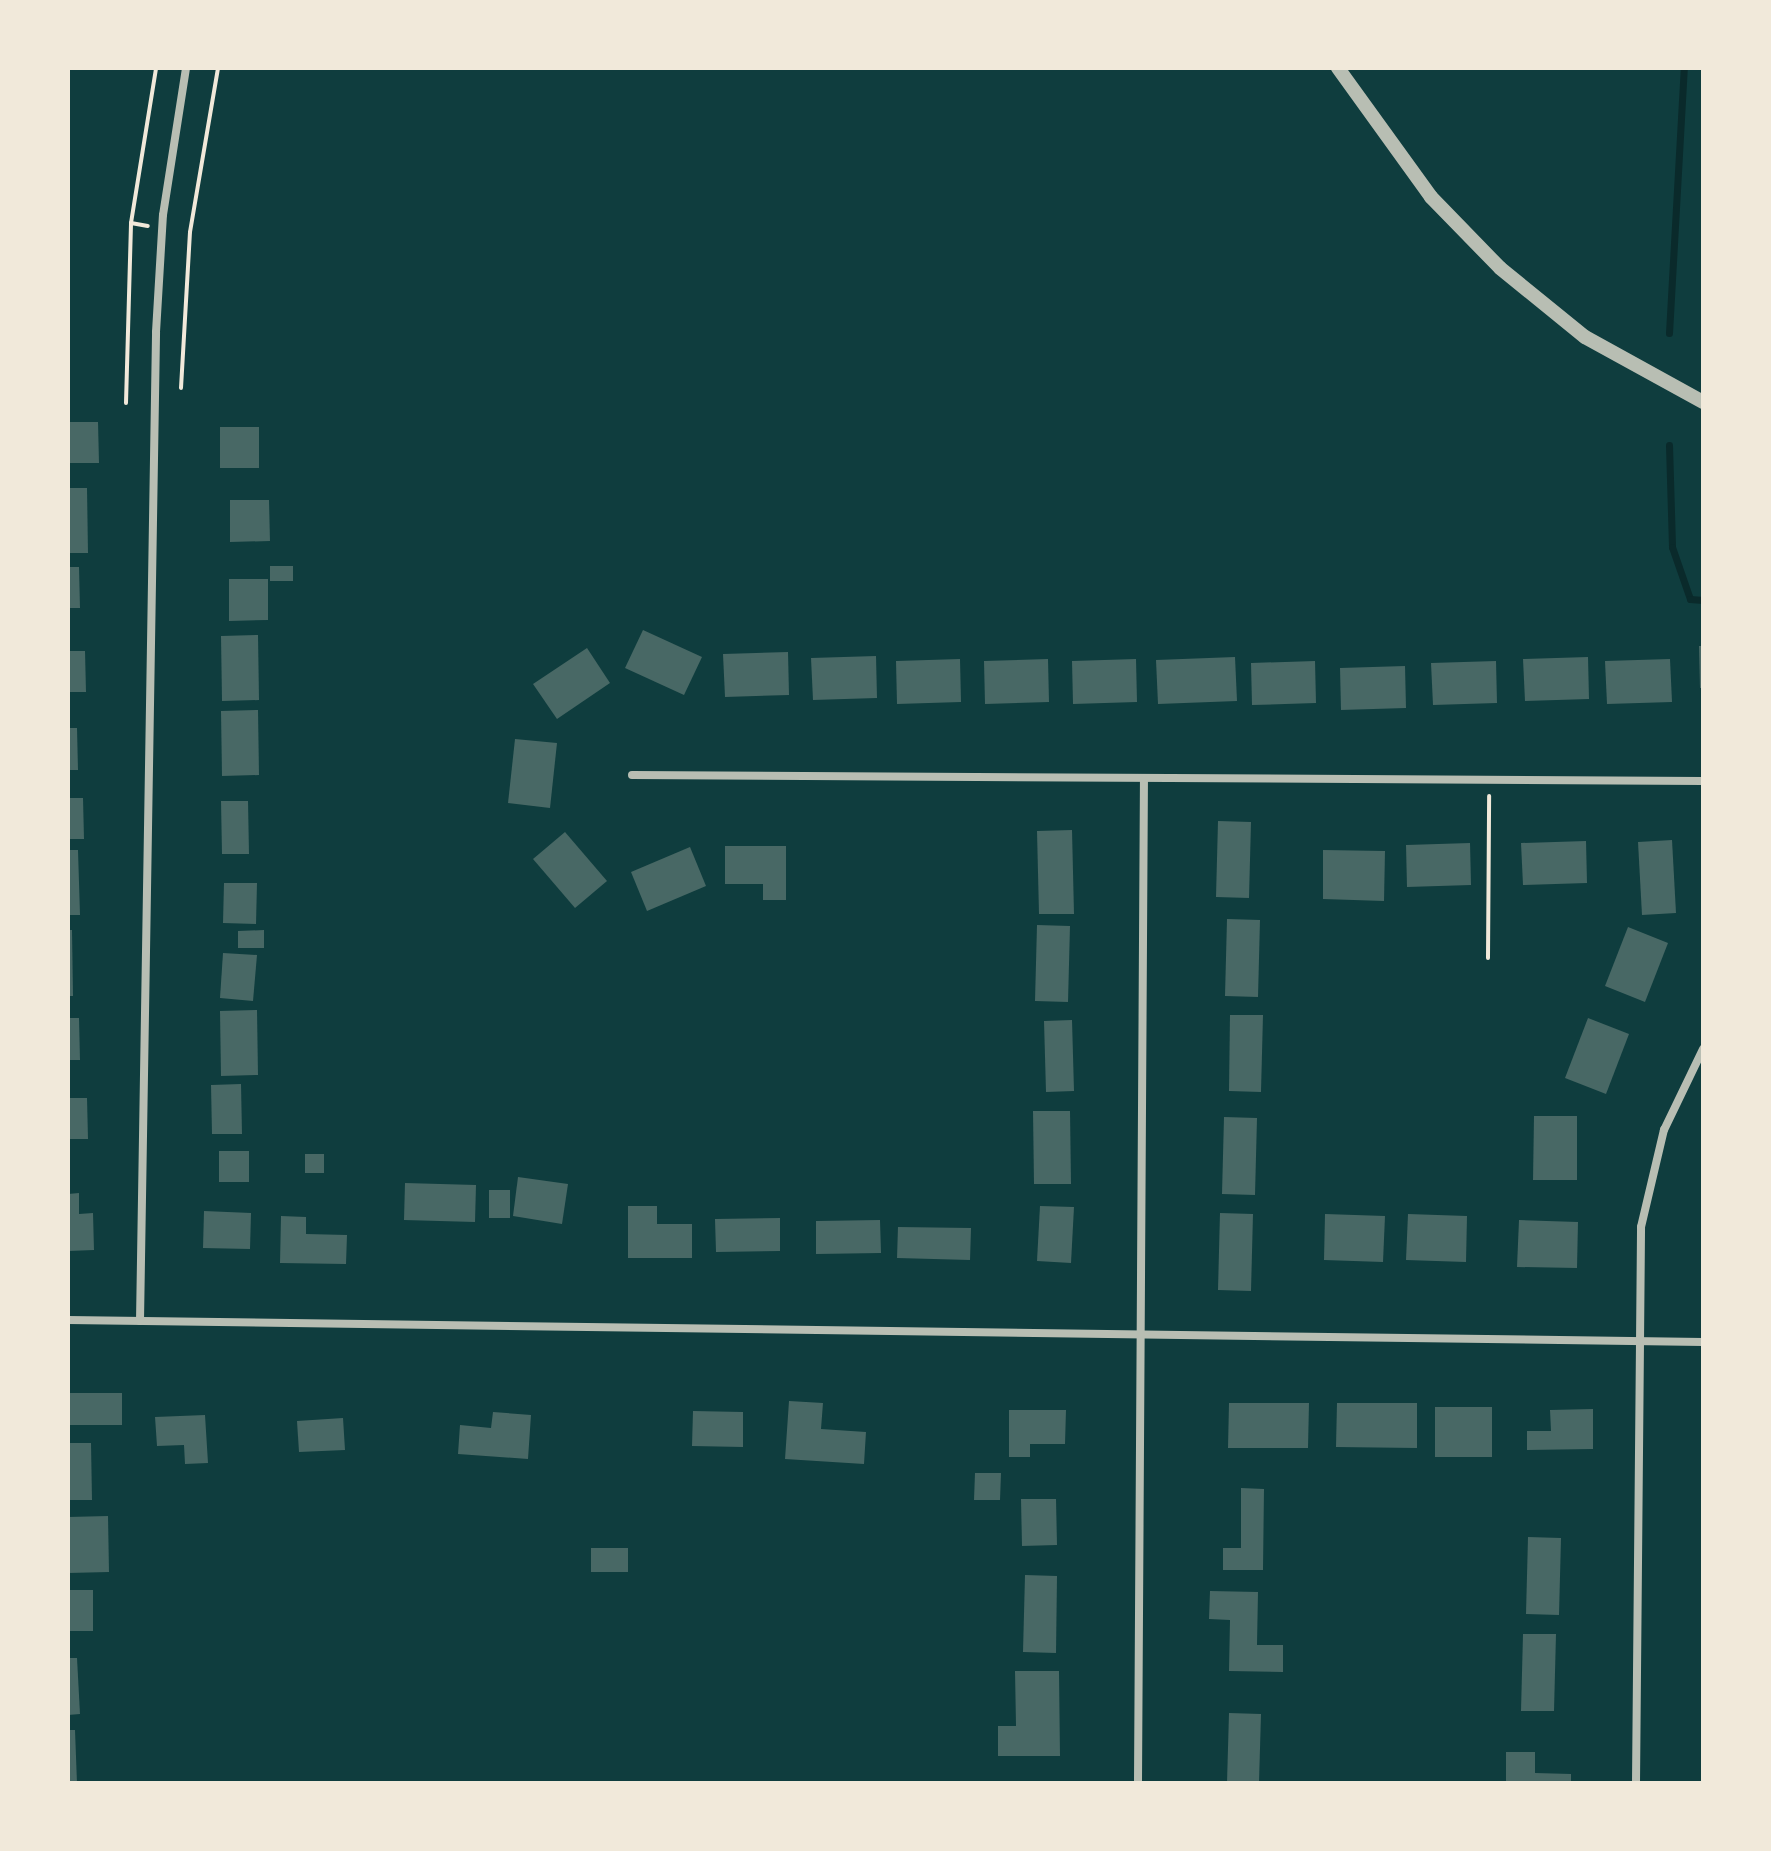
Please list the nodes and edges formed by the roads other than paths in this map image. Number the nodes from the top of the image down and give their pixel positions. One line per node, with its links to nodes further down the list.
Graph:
1 (186, 68): 9 (street)
2 (1338, 68): 3 (street)
3 (1703, 402)
4 (632, 775): 5 (street)
5 (1144, 780): 6 (street); 10 (street)
6 (1703, 781)
7 (1703, 1049): 11 (street)
8 (68, 1320): 9 (street)
9 (140, 1321): 10 (street)
10 (1140, 1338): 11 (street); 13 (street)
11 (1640, 1341): 12 (street); 14 (street)
12 (1703, 1342)
13 (1138, 1783)
14 (1636, 1783)

